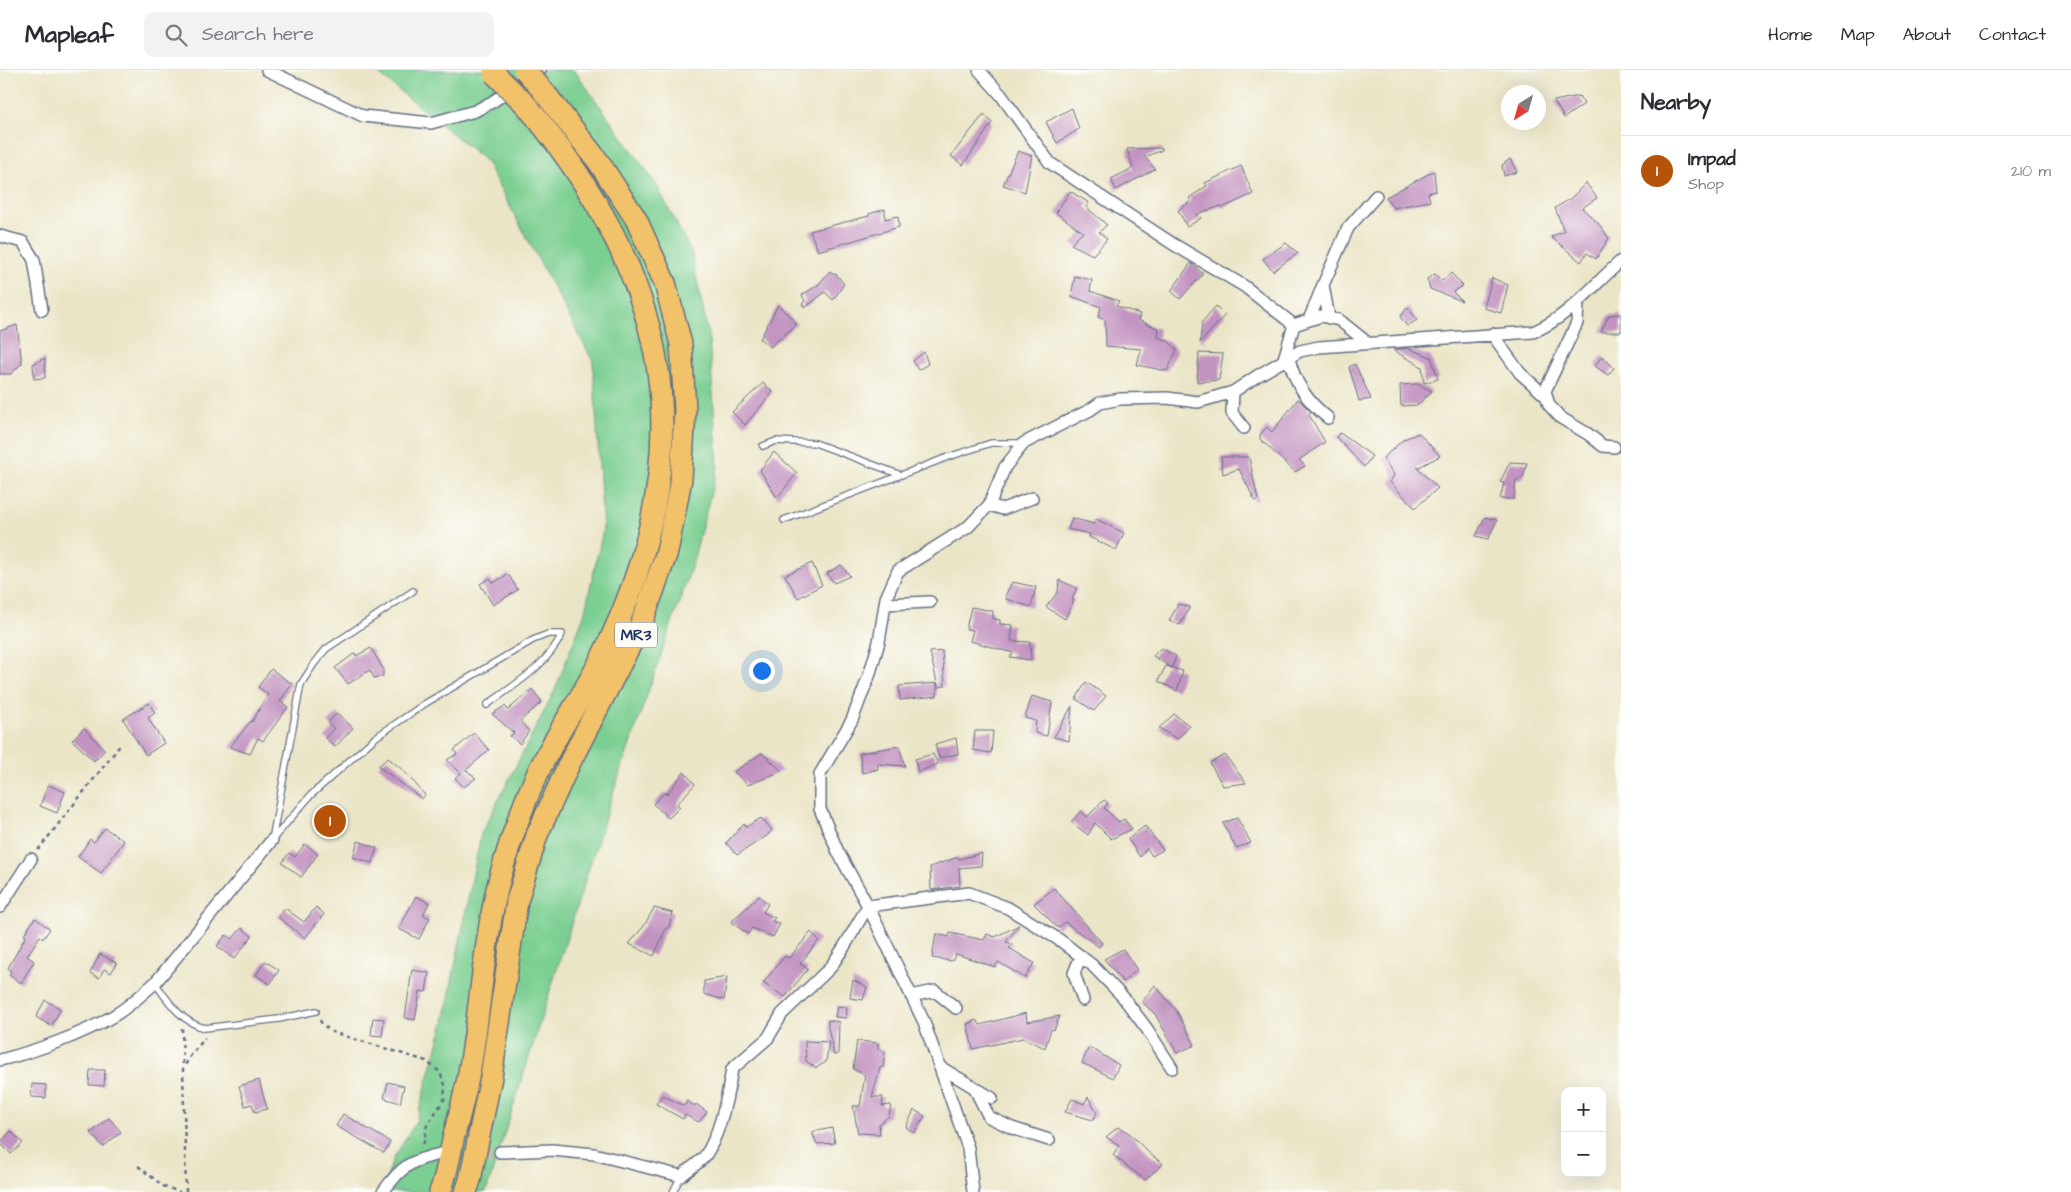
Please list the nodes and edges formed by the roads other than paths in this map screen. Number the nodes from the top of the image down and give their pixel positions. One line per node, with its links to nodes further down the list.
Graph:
1 (267, 70): 3 (street)
2 (525, 70): 54 (highway, MR3, bridge)
3 (540, 70)
4 (979, 70): 14 (street)
5 (492, 72): 53 (highway, MR3, bridge)
6 (1376, 196): 9 (street)
7 (0, 236): 11 (street)
8 (1620, 263): 10 (street)
9 (1323, 285): 12 (street); 13 (street)
10 (1578, 302): 15 (street); 19 (street)
11 (42, 310)
12 (1329, 318): 13 (street); 16 (street)
13 (1308, 320): 14 (street)
14 (1294, 324): 17 (street)
15 (1492, 334): 16 (street); 19 (street)
16 (1368, 344): 17 (street)
17 (1286, 360): 18 (street); 20 (street)
18 (1233, 392): 21 (street); 22 (street)
19 (1547, 397): 24 (street)
20 (1328, 418)
21 (1244, 428)
22 (1024, 443): 25 (lane); 27 (street)
23 (763, 446): 25 (lane)
24 (1614, 447)
25 (901, 475): 28 (lane)
26 (1032, 498): 27 (street)
27 (989, 505): 31 (street)
28 (784, 520)
29 (413, 591): 33 (lane)
30 (930, 602): 31 (street)
31 (885, 604): 35 (street)
32 (487, 705): 33 (lane)
33 (272, 840): 38 (street)
34 (31, 858): 36 (street)
35 (868, 906): 37 (street); 39 (street); 51 (street)
36 (0, 907)
37 (1081, 956): 40 (street); 45 (street)
38 (155, 983): 42 (lane); 43 (street)
39 (911, 996): 41 (street); 44 (street)
40 (1083, 1000)
41 (956, 1008)
42 (316, 1011)
43 (0, 1060)
44 (940, 1067): 46 (street); 56 (street)
45 (1172, 1068)
46 (974, 1087): 47 (street); 48 (street)
47 (992, 1098)
48 (1049, 1140)
49 (500, 1152): 51 (street)
50 (444, 1153): 52 (street)
51 (681, 1176): 55 (lane)
52 (383, 1192)
53 (440, 1192)
54 (466, 1192)
55 (673, 1192)
56 (972, 1192)

